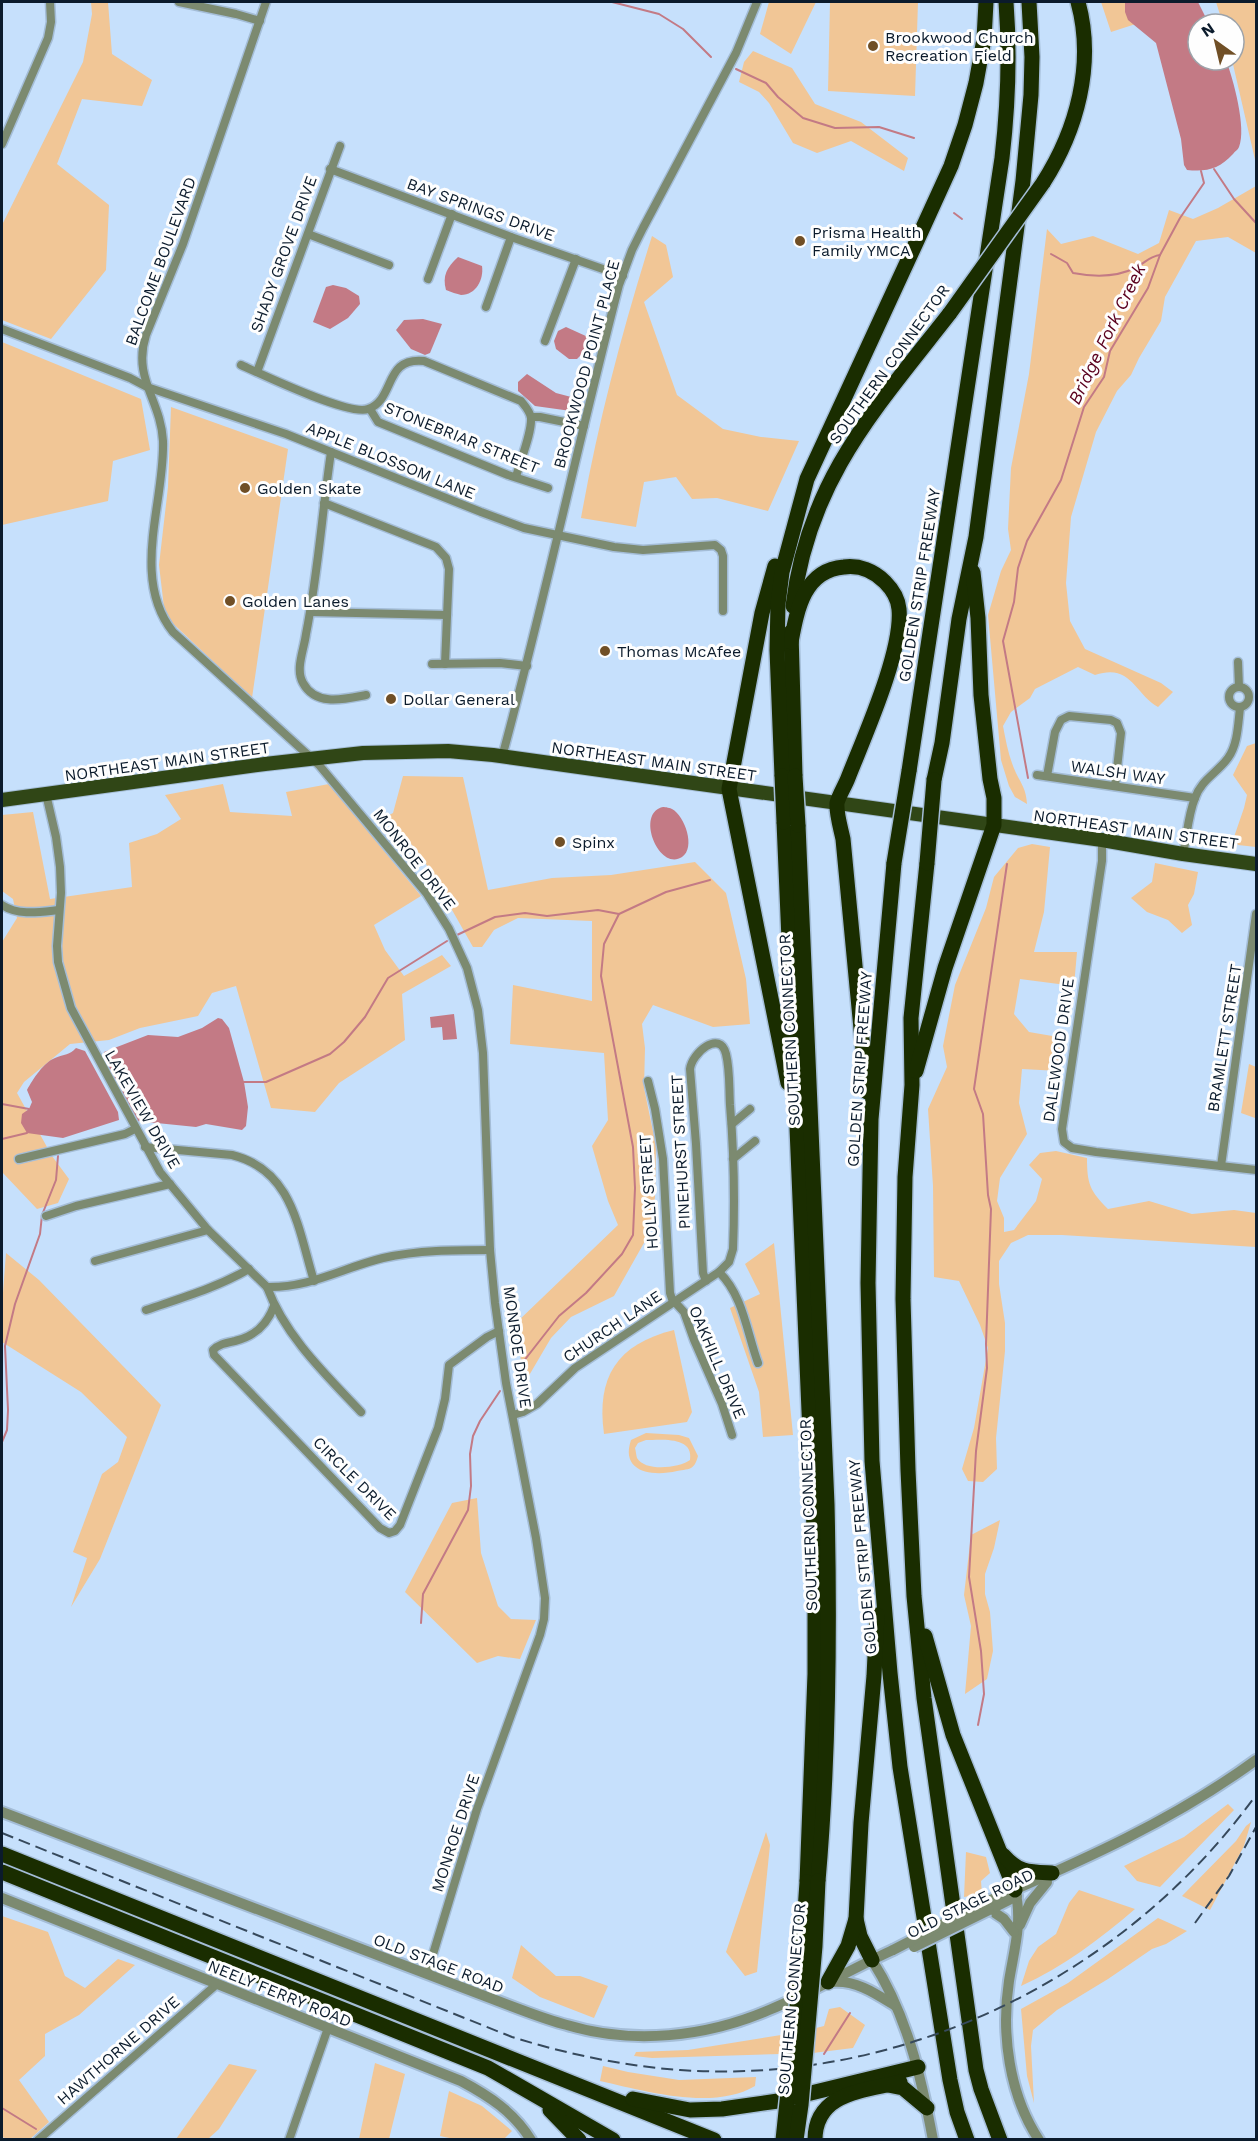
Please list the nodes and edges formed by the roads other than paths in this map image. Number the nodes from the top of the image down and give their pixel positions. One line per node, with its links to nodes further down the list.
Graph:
1 (50, 2): 10 (street)
2 (179, 2): 9 (street)
3 (266, 2): 9 (street, BALCOME BOULEVARD)
4 (757, 2): 18 (street, BROOKWOOD POINT PLACE)
5 (986, 2): 31 (highway, SOUTHERN CONNECTOR)
6 (1006, 2): 67 (highway, GOLDEN STRIP FREEWAY, bridge)
7 (1029, 2): 35 (highway)
8 (1078, 2): 39 (highway, SOUTHERN CONNECTOR, bridge)
9 (260, 21): 25 (street, BALCOME BOULEVARD)
10 (2, 144)
11 (340, 146): 12 (street, SHADY GROVE DRIVE)
12 (330, 169): 13 (street, BAY SPRINGS DRIVE); 14 (street, SHADY GROVE DRIVE)
13 (452, 214): 15 (street, BAY SPRINGS DRIVE); 19 (street)
14 (308, 234): 17 (street); 24 (street, SHADY GROVE DRIVE)
15 (511, 237): 16 (street, BAY SPRINGS DRIVE); 20 (street)
16 (576, 259): 18 (street, BAY SPRINGS DRIVE); 22 (street)
17 (389, 265)
18 (623, 276): 28 (street, BROOKWOOD POINT PLACE)
19 (428, 279)
20 (486, 307)
21 (2, 328): 25 (street, APPLE BLOSSOM LANE)
22 (545, 341)
23 (241, 365): 24 (street)
24 (256, 372): 26 (street)
25 (147, 387): 29 (street, APPLE BLOSSOM LANE); 48 (street, BALCOME BOULEVARD)
26 (370, 409): 27 (street); 30 (street, STONEBRIAR STREET)
27 (531, 417): 28 (street); 30 (street)
28 (584, 426): 34 (street, BROOKWOOD POINT PLACE)
29 (331, 452): 33 (street); 34 (street, APPLE BLOSSOM LANE)
30 (516, 477): 32 (street, STONEBRIAR STREET)
31 (807, 479): 49 (highway, SOUTHERN CONNECTOR); 51 (highway)
32 (548, 488)
33 (324, 503): 37 (street); 38 (street)
34 (557, 536): 36 (street, APPLE BLOSSOM LANE); 43 (street, BROOKWOOD POINT PLACE)
35 (971, 557): 57 (highway); 65 (highway, bridge)
36 (723, 611)
37 (311, 612): 38 (street); 45 (street)
38 (447, 615): 42 (street)
39 (791, 642): 49 (highway, SOUTHERN CONNECTOR); 55 (highway)
40 (1238, 662): 44 (street)
41 (432, 664): 42 (street)
42 (445, 664): 43 (street)
43 (527, 666): 47 (street, BROOKWOOD POINT PLACE)
44 (1239, 687): 46 (street); 46 (street)
45 (366, 695)
46 (1239, 708): 53 (street)
47 (502, 756): 48 (main road, NORTHEAST MAIN STREET); 51 (main road, NORTHEAST MAIN STREET)
48 (312, 758): 52 (main road, NORTHEAST MAIN STREET); 80 (street, MONROE DRIVE)
49 (789, 776): 56 (highway, SOUTHERN CONNECTOR, bridge)
50 (1114, 786): 50 (street, WALSH WAY); 53 (street, WALSH WAY)
51 (729, 789): 55 (main road, NORTHEAST MAIN STREET); 69 (highway)
52 (46, 794): 54 (main road, NORTHEAST MAIN STREET); 62 (street, LAKEVIEW DRIVE)
53 (1195, 798): 59 (street)
54 (2, 800)
55 (837, 804): 57 (main road, NORTHEAST MAIN STREET); 67 (highway)
56 (791, 823): 69 (highway, SOUTHERN CONNECTOR); 104 (highway, SOUTHERN CONNECTOR)
57 (994, 825): 58 (main road, NORTHEAST MAIN STREET); 65 (highway)
58 (1102, 840): 59 (main road, NORTHEAST MAIN STREET); 75 (street, DALEWOOD DRIVE)
59 (1183, 854): 60 (main road, NORTHEAST MAIN STREET)
60 (1257, 864)
61 (2, 905): 62 (street)
62 (59, 910): 70 (street, LAKEVIEW DRIVE)
63 (1257, 914): 75 (street, BRAMLETT STREET)
64 (648, 1081): 88 (street, HOLLY STREET)
65 (912, 1084): 97 (highway)
66 (750, 1109): 68 (street)
67 (871, 1119): 96 (highway, GOLDEN STRIP FREEWAY)
68 (732, 1124): 74 (street, PINEHURST STREET); 86 (street, PINEHURST STREET)
69 (798, 1128): 104 (highway, SOUTHERN CONNECTOR)
70 (135, 1129): 72 (street, LAKEVIEW DRIVE); 73 (street)
71 (755, 1141): 74 (street)
72 (145, 1147): 77 (street, LAKEVIEW DRIVE); 85 (street)
73 (19, 1159)
74 (733, 1159): 82 (street, PINEHURST STREET)
75 (1221, 1166): 76 (street, DALEWOOD DRIVE)
76 (1257, 1170)
77 (170, 1184): 78 (street); 79 (street, LAKEVIEW DRIVE)
78 (46, 1216)
79 (208, 1230): 81 (street); 83 (street, LAKEVIEW DRIVE)
80 (490, 1250): 85 (street); 91 (street, MONROE DRIVE)
81 (95, 1261)
82 (729, 1262): 84 (street, CHURCH LANE)
83 (249, 1269): 87 (street, LAKEVIEW DRIVE); 90 (street)
84 (719, 1272): 86 (street, CHURCH LANE); 92 (street)
85 (314, 1281): 87 (street)
86 (706, 1281): 88 (street, CHURCH LANE)
87 (267, 1287): 89 (street)
88 (674, 1302): 94 (street, CHURCH LANE); 95 (street, OAKHILL DRIVE)
89 (274, 1306): 91 (street, CIRCLE DRIVE); 93 (street)
90 (146, 1310)
91 (499, 1331): 94 (street, MONROE DRIVE)
92 (758, 1363)
93 (361, 1412)
94 (513, 1415): 111 (street, MONROE DRIVE)
95 (732, 1435)
96 (879, 1549): 108 (highway); 131 (highway, GOLDEN STRIP FREEWAY)
97 (914, 1596): 100 (highway); 132 (highway)
98 (1257, 1760): 103 (street, OLD STAGE ROAD)
99 (2, 1812): 111 (street, OLD STAGE ROAD)
100 (999, 1850): 103 (highway); 105 (highway)
101 (2, 1854): 119 (highway)
102 (2, 1872): 117 (highway)
103 (1049, 1878): 105 (street, OLD STAGE ROAD); 109 (street)
104 (813, 1881): 127 (highway, SOUTHERN CONNECTOR, bridge); 128 (highway, SOUTHERN CONNECTOR, bridge)
105 (1016, 1893): 107 (street, OLD STAGE ROAD); 109 (street)
106 (2, 1898): 113 (street, NEELY FERRY ROAD)
107 (989, 1907): 109 (street); 110 (street, OLD STAGE ROAD, bridge)
108 (856, 1919): 110 (highway); 112 (highway)
109 (1016, 1935): 133 (street)
110 (873, 1960): 112 (street, OLD STAGE ROAD); 114 (street)
111 (427, 1974): 112 (street, OLD STAGE ROAD)
112 (828, 1982): 114 (street)
113 (217, 1983): 115 (street, NEELY FERRY ROAD); 121 (street, HAWTHORNE DRIVE)
114 (894, 2002): 116 (street)
115 (328, 2028): 122 (street); 123 (street, NEELY FERRY ROAD)
116 (920, 2072): 118 (highway); 119 (highway); 120 (street)
117 (509, 2079): 124 (highway); 125 (highway)
118 (888, 2085): 120 (highway); 129 (highway)
119 (603, 2093): 126 (highway)
120 (927, 2108): 130 (street)
121 (38, 2139)
122 (289, 2139)
123 (531, 2139)
124 (579, 2139)
125 (613, 2139)
126 (714, 2139)
127 (783, 2139)
128 (796, 2139)
129 (815, 2139)
130 (933, 2139)
131 (967, 2139)
132 (1000, 2139)
133 (1039, 2139)

